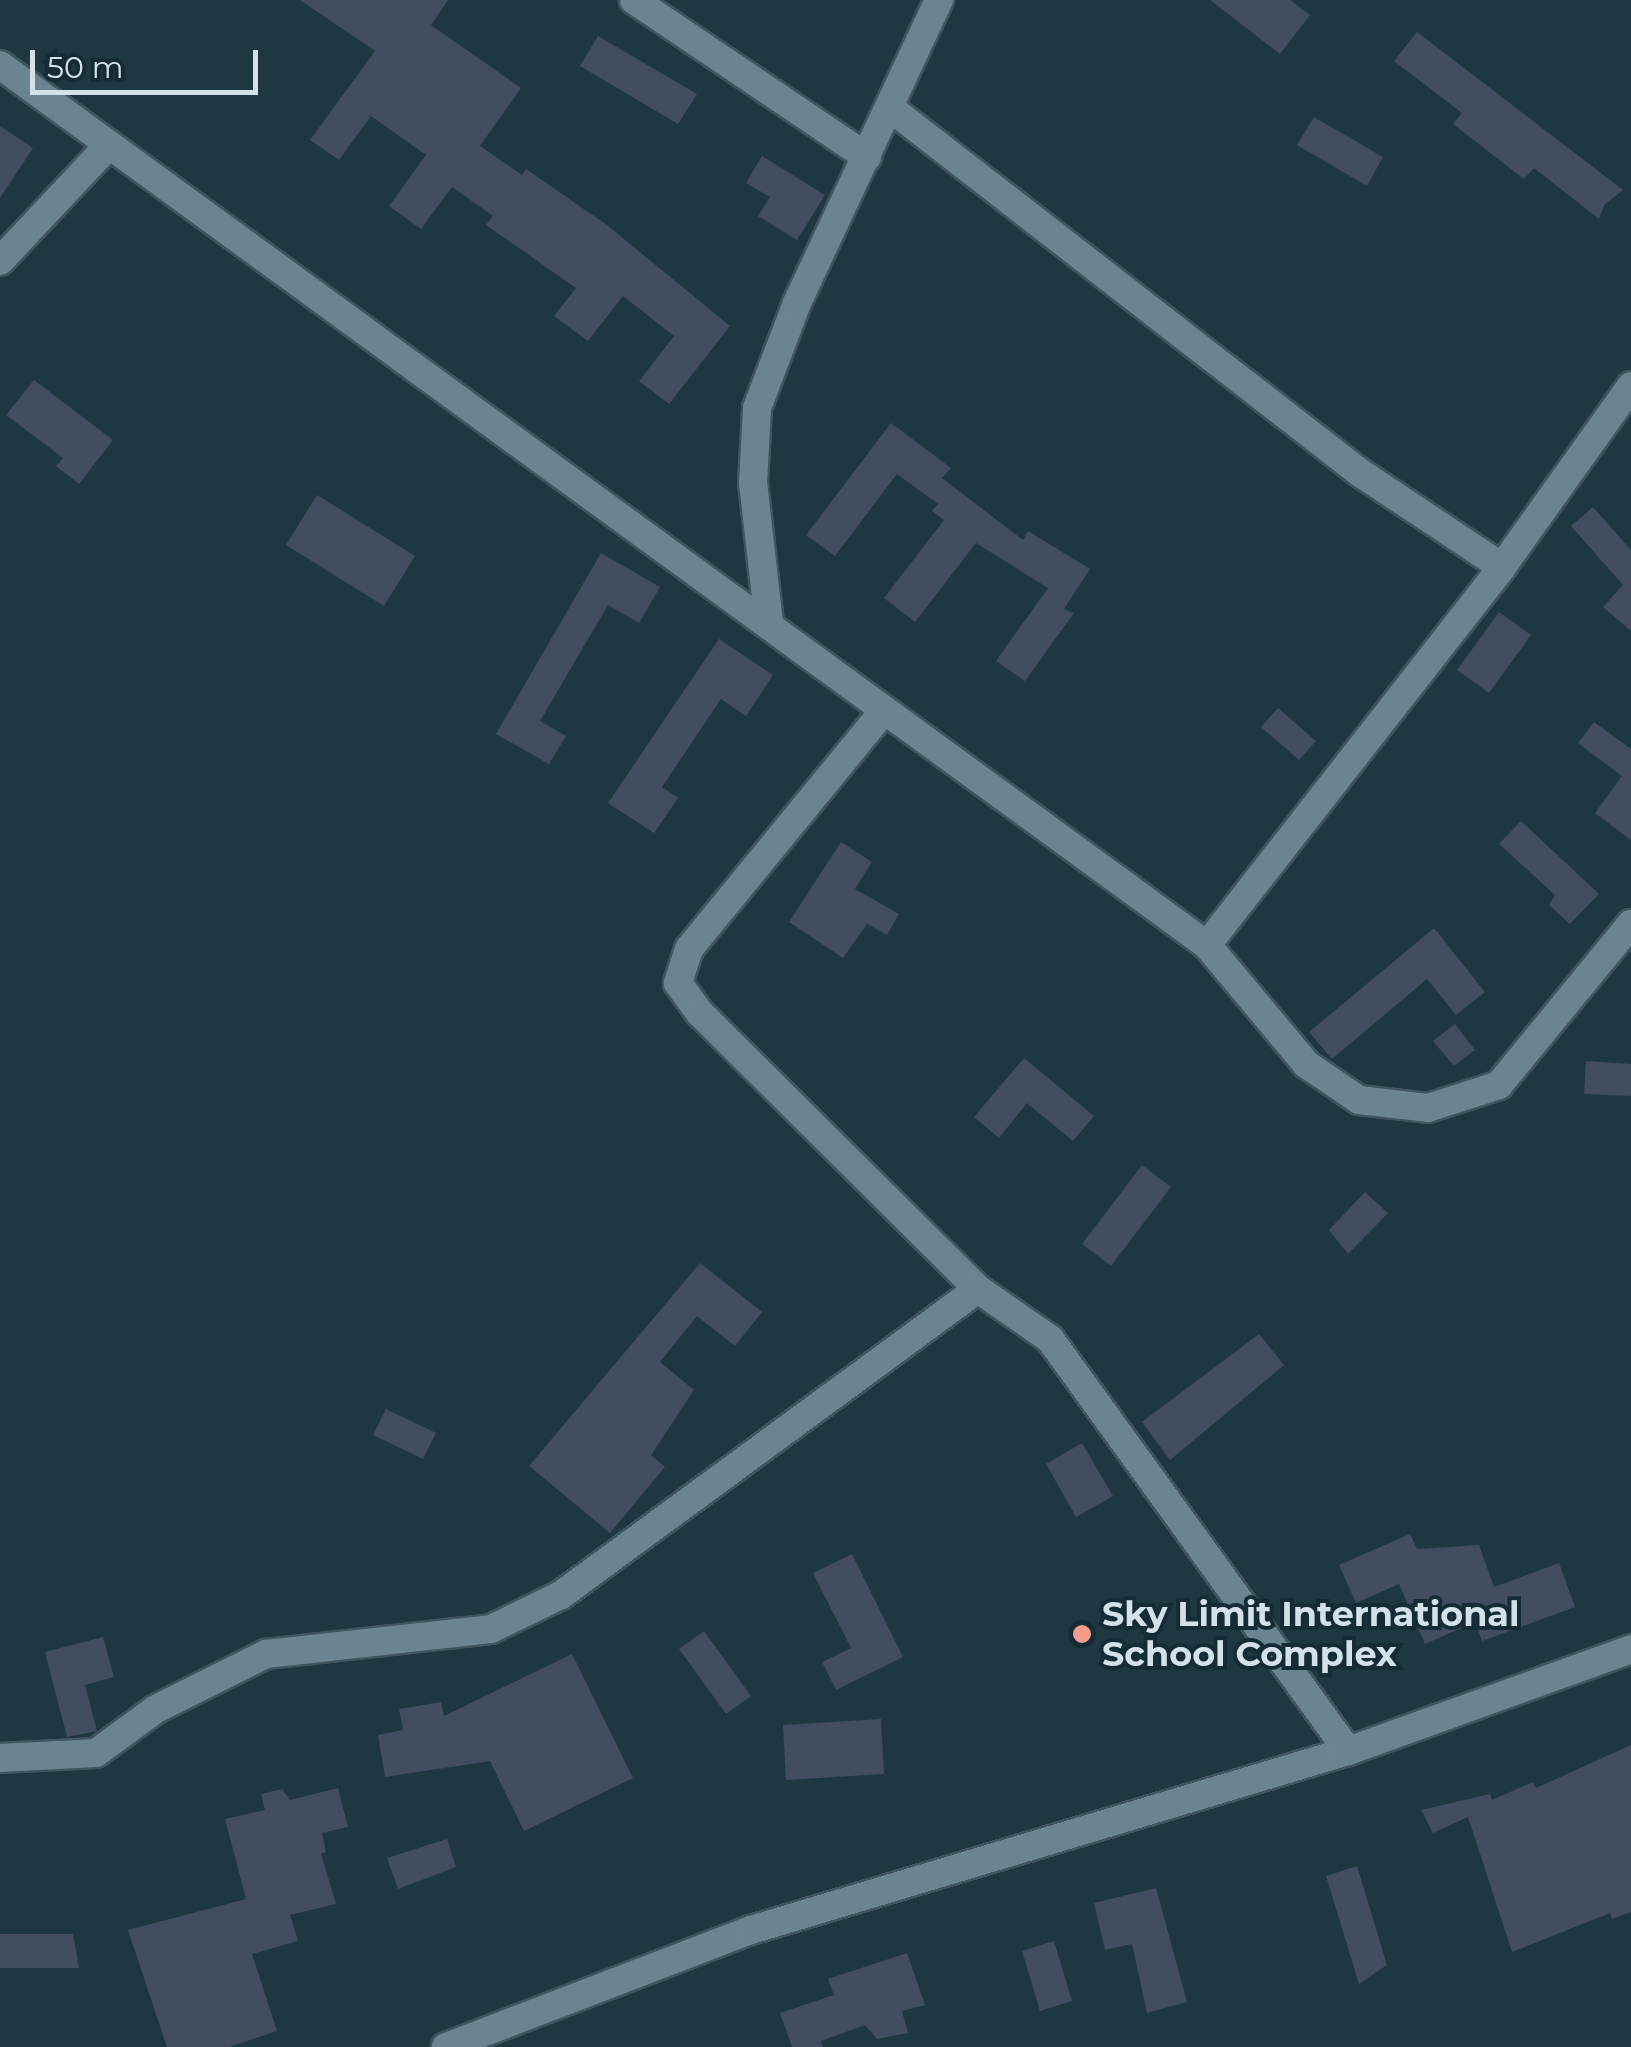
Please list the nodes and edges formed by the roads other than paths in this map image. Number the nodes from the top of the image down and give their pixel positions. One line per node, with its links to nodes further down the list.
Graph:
1 (634, 0): 6 (street)
2 (939, 0): 4 (street)
3 (0, 64): 5 (street)
4 (888, 107): 6 (street); 9 (street)
5 (109, 145): 7 (street); 10 (street)
6 (867, 157): 10 (street)
7 (0, 261)
8 (1631, 386): 9 (street)
9 (1502, 568): 13 (street)
10 (768, 624): 11 (street)
11 (882, 712): 13 (street); 14 (street)
12 (1631, 924): 13 (street)
13 (1207, 945)
14 (978, 1289): 16 (street); 17 (street)
15 (1631, 1649): 16 (street)
16 (1348, 1751): 18 (street)
17 (0, 1758)
18 (446, 2047)

